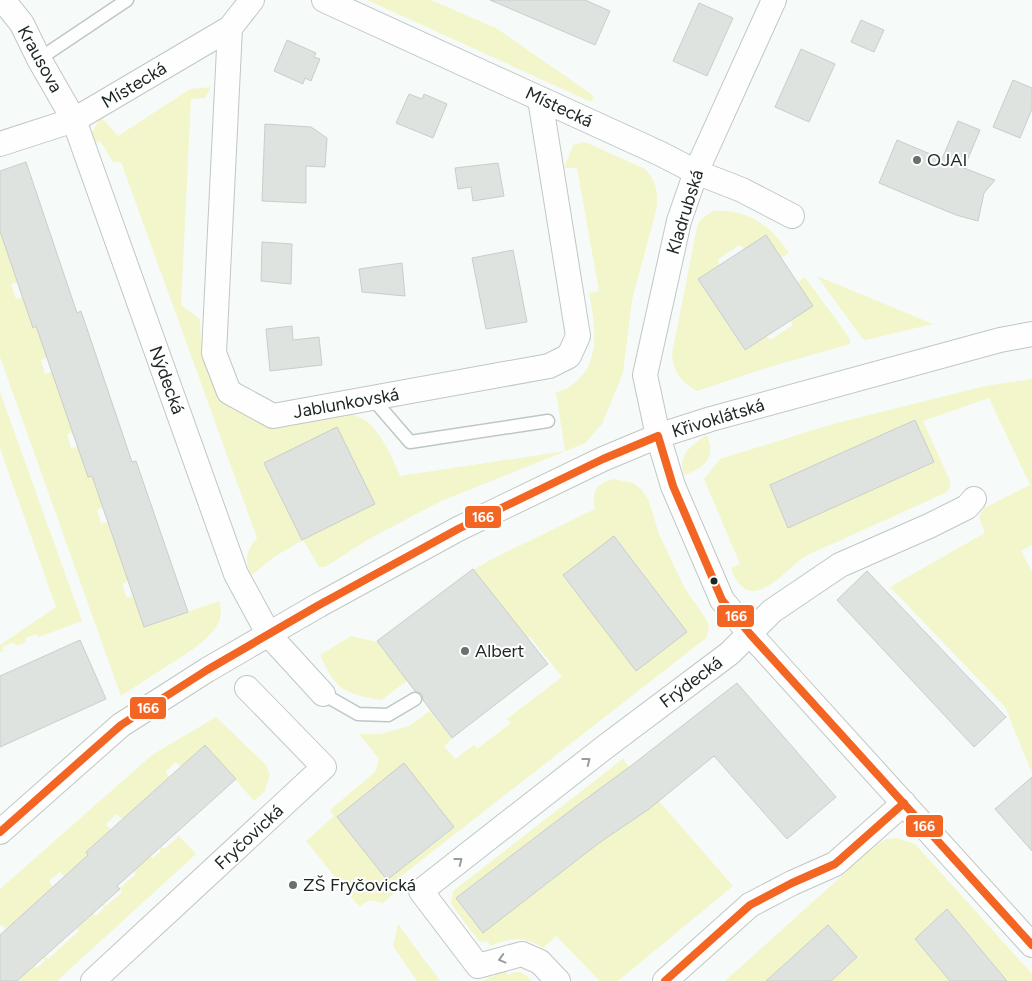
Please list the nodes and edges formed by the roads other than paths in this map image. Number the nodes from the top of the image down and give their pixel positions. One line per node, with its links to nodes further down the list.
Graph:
1 (3, 0): 7 (street, Krausova)
2 (127, 0): 7 (lane)
3 (252, 0): 6 (street, Místecká)
4 (324, 0): 8 (street, Místecká)
5 (774, 0): 11 (street, Kladrubská)
6 (230, 28): 9 (street, Místecká); 14 (street, Jablunkovská)
7 (39, 59): 9 (street, Krausova)
8 (540, 98): 11 (street, Místecká); 14 (street, Jablunkovská)
9 (74, 120): 10 (street, Místecká); 19 (street, Nýdecká)
10 (0, 144)
11 (696, 172): 12 (street, Místecká); 16 (street, Kladrubská)
12 (792, 216)
13 (1032, 334): 16 (street, Křivoklátská)
14 (373, 399): 15 (lane)
15 (548, 421)
16 (658, 436): 18 (street, Kladrubská); 19 (street, Křivoklátská)
17 (974, 499): 18 (street, Frýdecká)
18 (750, 634): 23 (street, Kladrubská); 27 (street, Frýdecká, one-way to 18)
19 (269, 635): 21 (street); 24 (street, Křivoklátská)
20 (247, 688): 26 (street, Fryčovická)
21 (323, 694): 22 (lane)
22 (415, 699)
23 (904, 803): 25 (street, Kladrubská); 28 (street)
24 (0, 832)
25 (1032, 945)
26 (93, 981)
27 (558, 981)
28 (665, 981)

